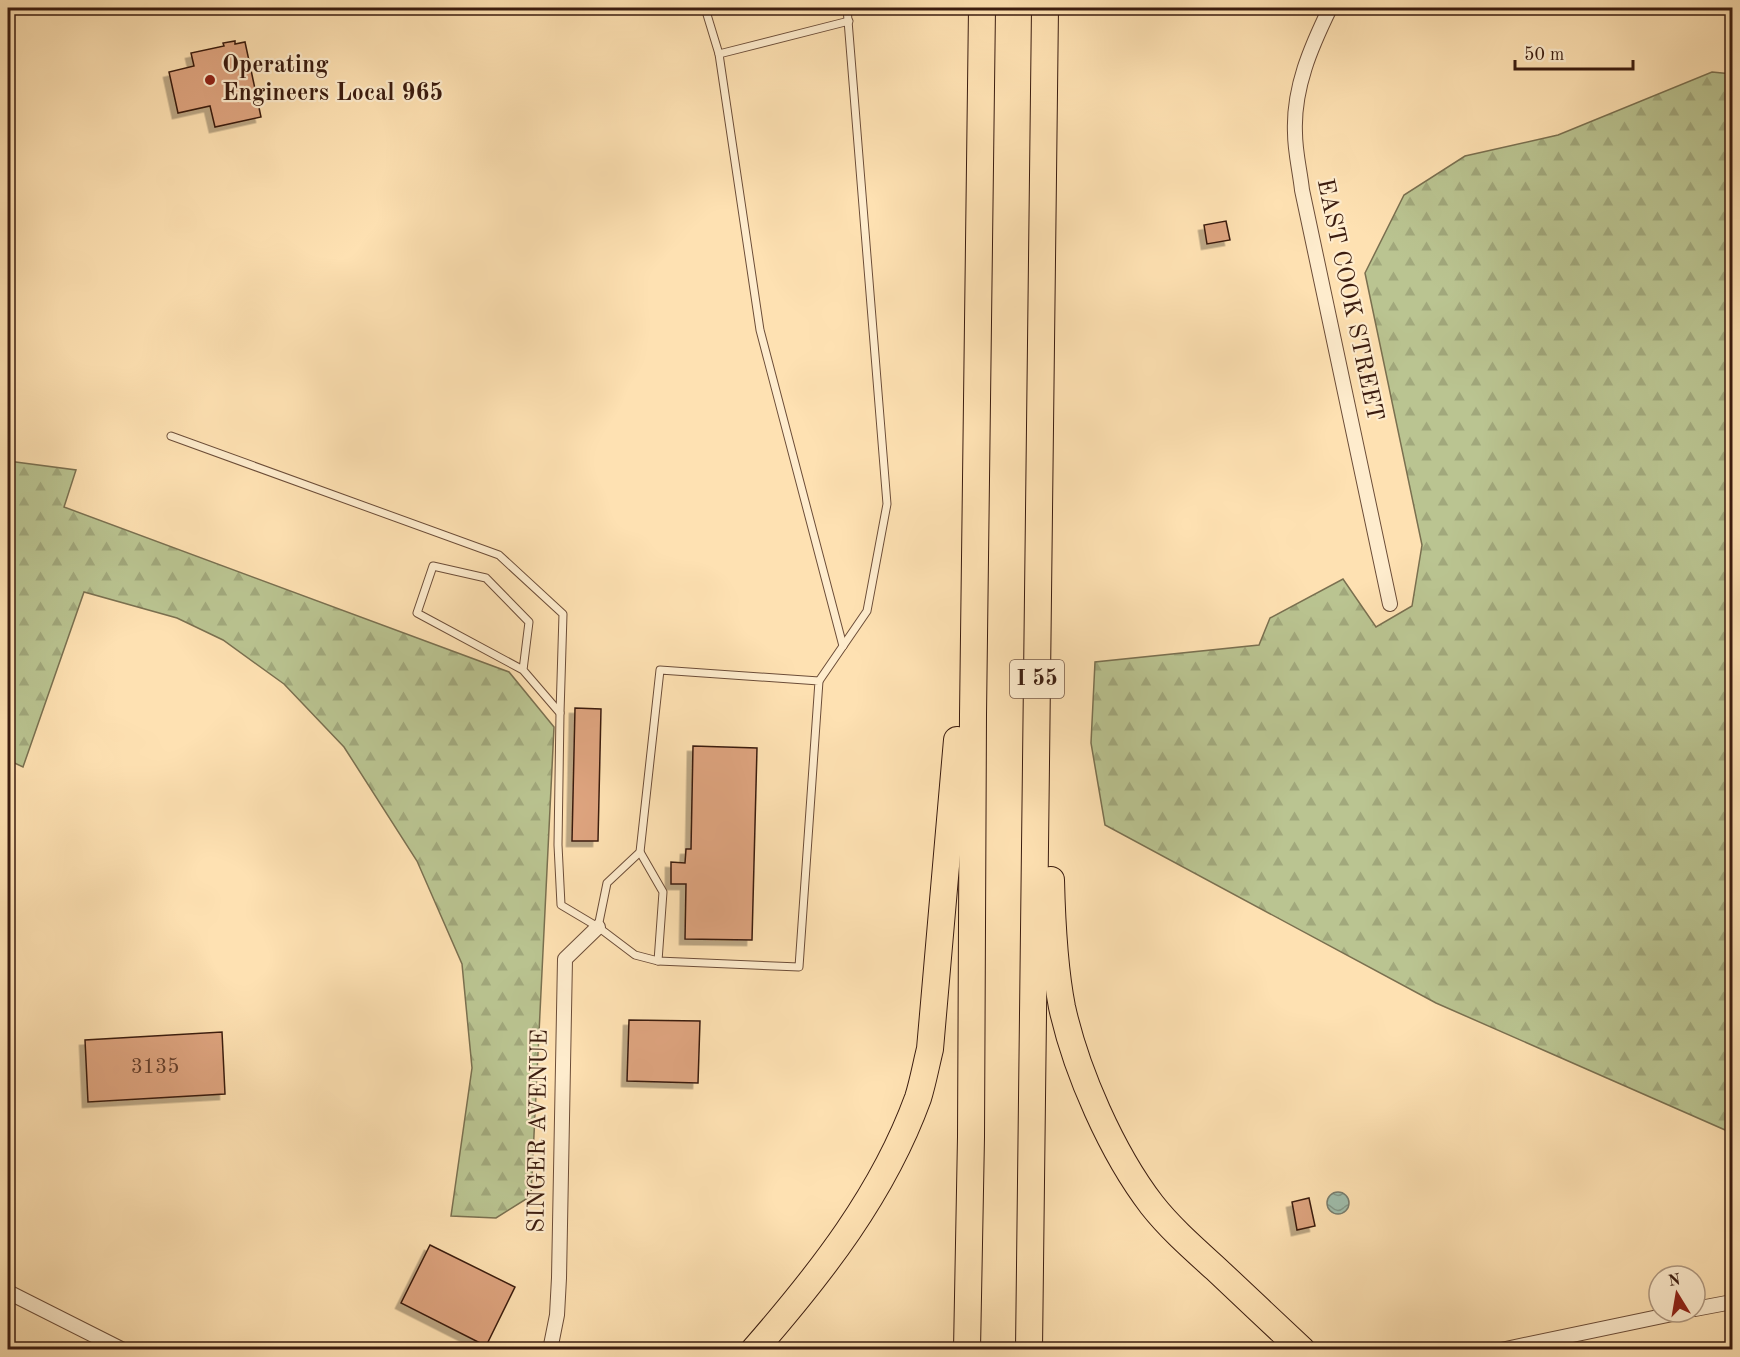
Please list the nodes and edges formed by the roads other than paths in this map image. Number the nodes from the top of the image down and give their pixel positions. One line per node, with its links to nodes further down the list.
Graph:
1 (705, 8): 7 (lane)
2 (847, 8): 6 (lane)
3 (982, 8): 9 (highway)
4 (1045, 8): 12 (highway, I 55)
5 (1330, 8): 10 (street, EAST COOK STREET)
6 (849, 21): 7 (lane); 11 (lane)
7 (719, 54): 11 (lane)
8 (171, 436): 15 (lane)
9 (976, 509): 25 (highway); 26 (highway)
10 (1390, 604)
11 (843, 646): 14 (lane)
12 (1037, 662): 27 (highway, I 55); 28 (highway)
13 (522, 670): 13 (lane); 15 (lane)
14 (819, 681): 16 (lane); 18 (lane)
15 (560, 713): 17 (lane)
16 (640, 852): 17 (lane); 18 (lane)
17 (598, 927): 18 (lane); 24 (street, SINGER AVENUE)
18 (658, 961)
19 (8, 1293): 23 (street)
20 (1732, 1302): 21 (street)
21 (1707, 1307)
22 (1647, 1319): 29 (street)
23 (123, 1350)
24 (550, 1350)
25 (754, 1350)
26 (967, 1350)
27 (1029, 1350)
28 (1302, 1350)
29 (1501, 1350)

